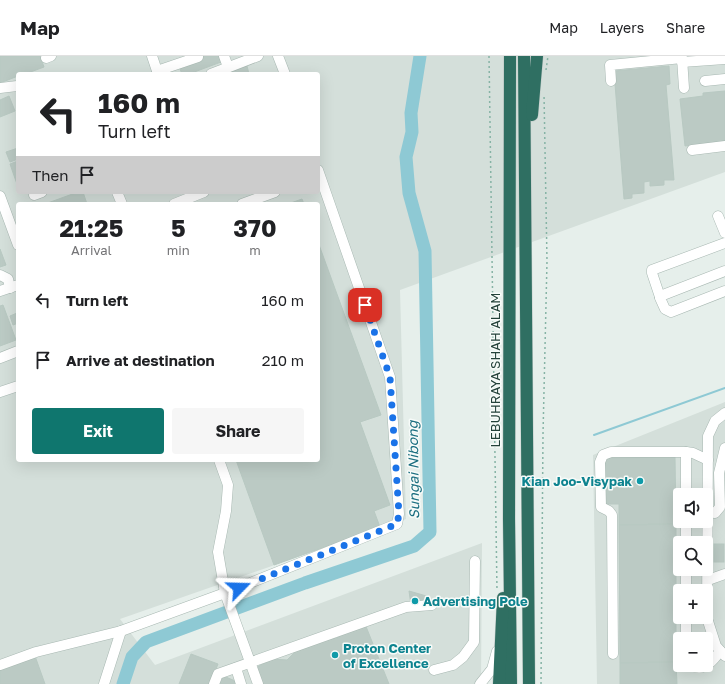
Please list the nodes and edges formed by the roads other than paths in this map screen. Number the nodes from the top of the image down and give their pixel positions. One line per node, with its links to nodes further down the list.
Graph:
1 (152, 56): 13 (street)
2 (224, 56): 11 (street)
3 (256, 56): 11 (street)
4 (278, 56): 16 (street)
5 (505, 56): 21 (highway)
6 (510, 56): 21 (highway, LEBUHRAYA SHAH ALAM)
7 (524, 56): 27 (highway)
8 (538, 56): 27 (highway)
9 (198, 57): 14 (street)
10 (725, 59): 12 (street)
11 (234, 62): 15 (street)
12 (682, 62): 18 (street); 23 (street)
13 (158, 72)
14 (160, 72)
15 (215, 72)
16 (284, 72)
17 (725, 79): 19 (street)
18 (611, 81)
19 (705, 81)
20 (16, 86): 22 (street)
21 (511, 87): 55 (highway, LEBUHRAYA SHAH ALAM)
22 (0, 88)
23 (684, 88)
24 (725, 146): 25 (street)
25 (692, 150)
26 (320, 177): 60 (street)
27 (526, 178): 78 (highway)
28 (199, 194): 32 (street)
29 (264, 194): 31 (street)
30 (0, 196): 36 (street)
31 (254, 196): 33 (street)
32 (179, 202)
33 (245, 202)
34 (718, 216): 35 (street)
35 (725, 233)
36 (16, 240)
37 (725, 243): 42 (street)
38 (725, 271): 42 (street)
39 (0, 275): 40 (street)
40 (9, 288)
41 (725, 291): 42 (street)
42 (660, 297)
43 (16, 352): 44 (street)
44 (0, 358)
45 (16, 387): 46 (street)
46 (0, 392)
47 (725, 413): 50 (street)
48 (725, 448): 54 (street)
49 (686, 452): 50 (street); 52 (street); 64 (street)
50 (708, 460): 53 (street)
51 (220, 462): 60 (street)
52 (686, 488)
53 (708, 488)
54 (713, 513)
55 (509, 519): 63 (highway); 77 (highway, LEBUHRAYA SHAH ALAM)
56 (708, 528): 59 (street)
57 (475, 561): 70 (street)
58 (725, 574): 59 (street)
59 (708, 580): 65 (street)
60 (226, 597): 62 (street); 67 (street)
61 (432, 605): 67 (street)
62 (121, 631): 68 (street); 71 (street)
63 (500, 644): 75 (street); 76 (highway)
64 (613, 654)
65 (723, 654): 66 (street)
66 (713, 660)
67 (251, 663): 69 (street); 74 (street)
68 (0, 665)
69 (236, 668): 72 (street); 73 (street)
70 (434, 670)
71 (104, 684)
72 (214, 684)
73 (241, 684)
74 (258, 684)
75 (480, 684)
76 (499, 684)
77 (511, 684)
78 (529, 684)

